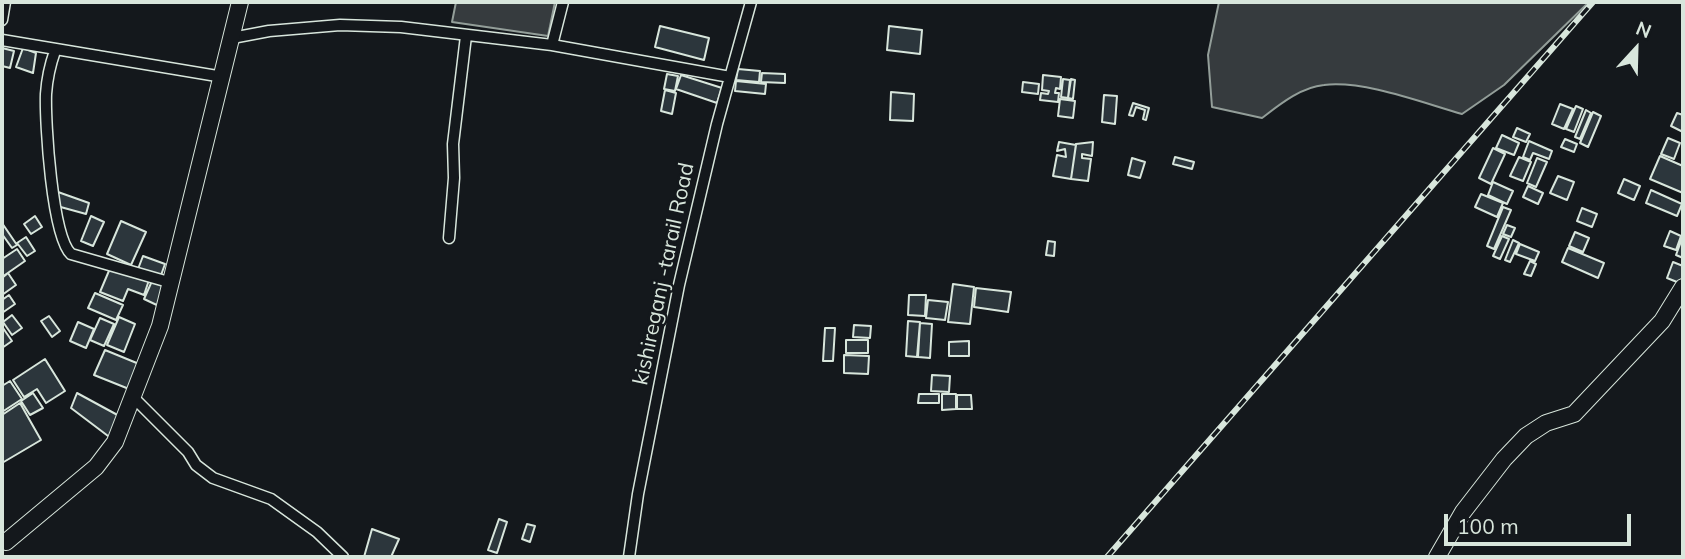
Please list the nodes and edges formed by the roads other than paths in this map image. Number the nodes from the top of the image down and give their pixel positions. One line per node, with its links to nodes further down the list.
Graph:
1 (5, 2): 5 (street)
2 (240, 2): 7 (street)
3 (563, 2): 9 (street)
4 (751, 2): 12 (street, kishireganj -tarail Road)
5 (2, 20)
6 (466, 36): 7 (street); 9 (street); 13 (street)
7 (232, 38): 11 (street)
8 (2, 40): 10 (street)
9 (552, 46): 12 (street)
10 (55, 51): 11 (street); 14 (street)
11 (223, 77): 14 (street)
12 (730, 77): 19 (street, kishireganj -tarail Road)
13 (450, 238)
14 (172, 283): 16 (street)
15 (1683, 286): 20 (street)
16 (134, 398): 17 (street); 18 (street)
17 (6, 544)
18 (343, 557)
19 (629, 557)
20 (1437, 557)

